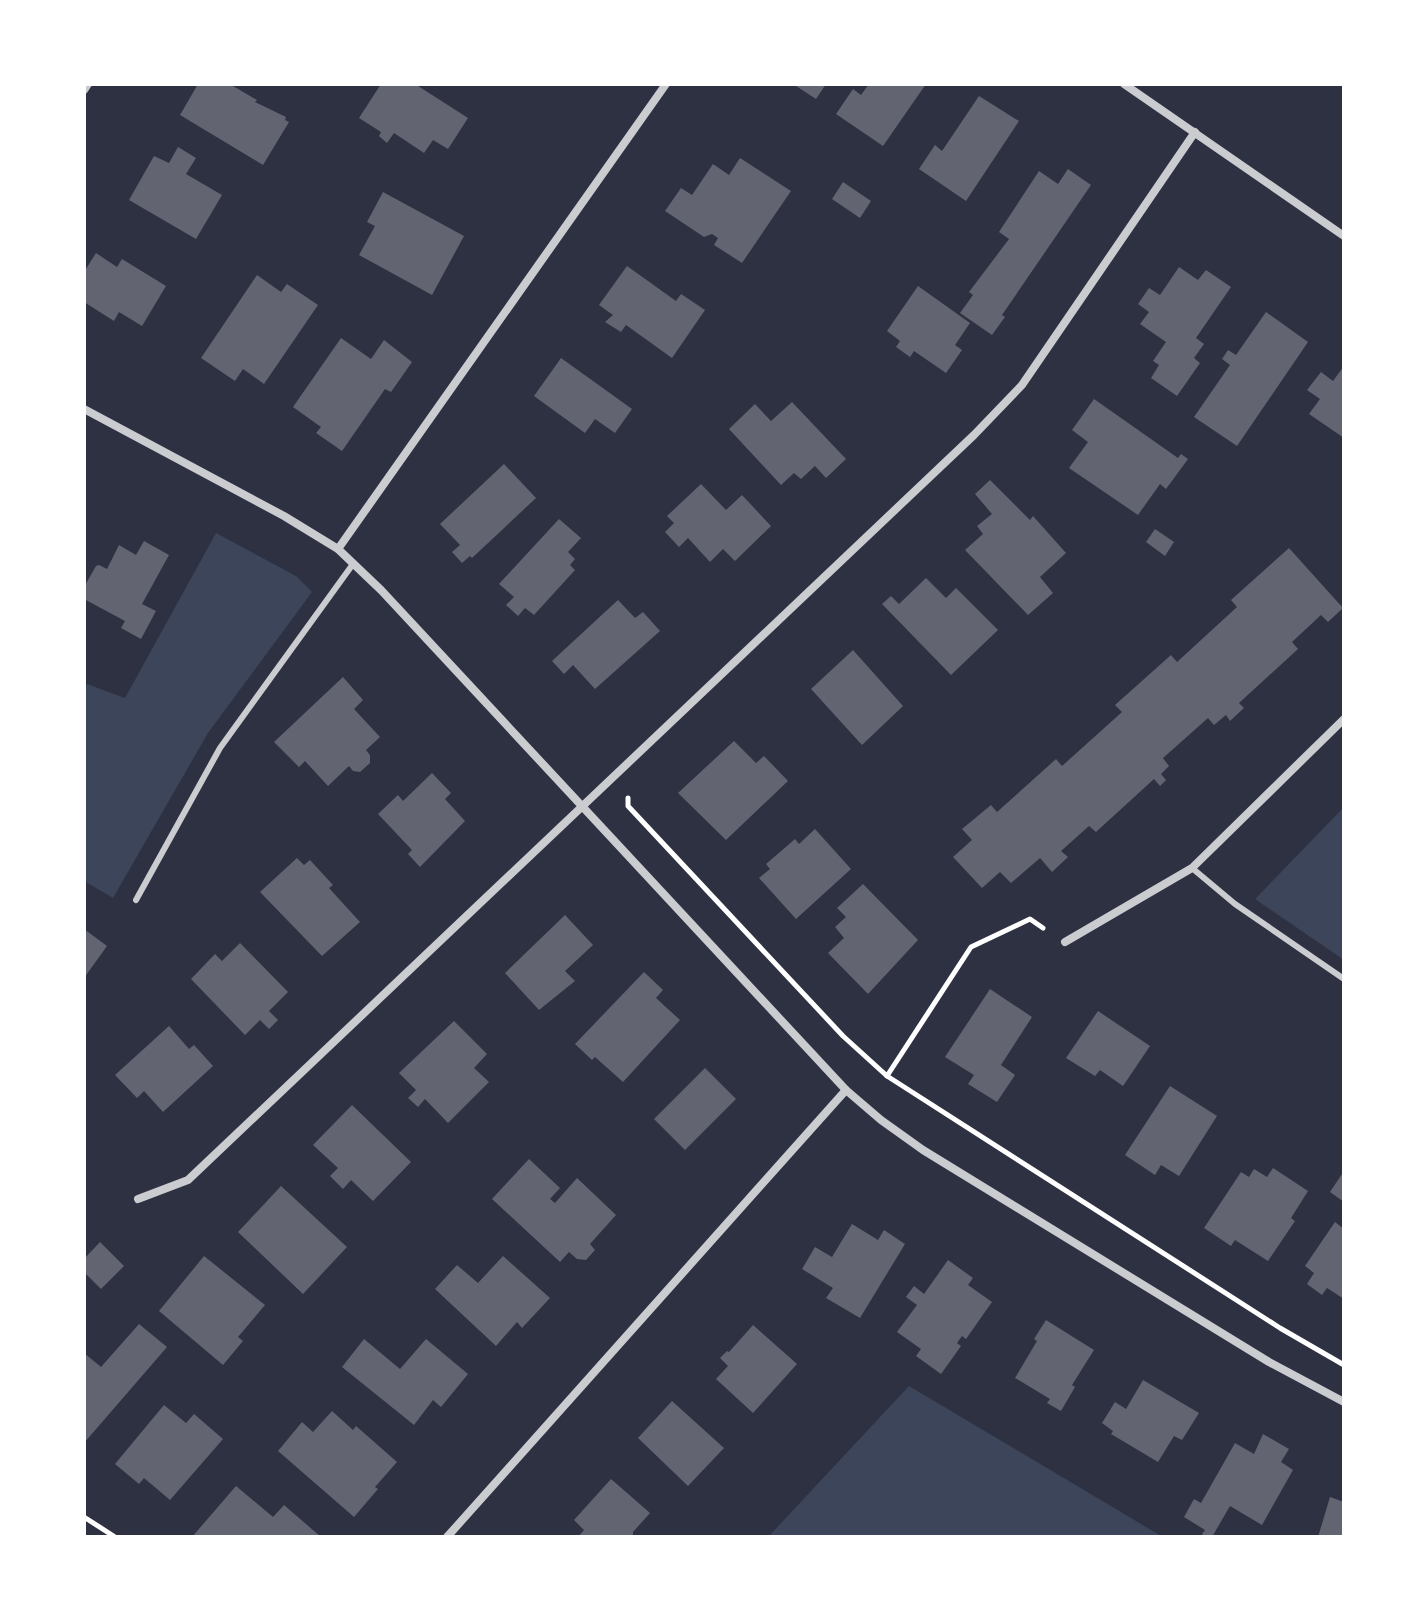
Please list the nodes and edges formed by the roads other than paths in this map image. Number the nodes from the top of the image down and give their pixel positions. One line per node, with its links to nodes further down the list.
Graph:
1 (88, 84): 4 (street)
2 (666, 84): 8 (street)
3 (1124, 84): 5 (street)
4 (84, 90)
5 (1195, 132): 6 (street); 11 (street)
6 (1344, 236)
7 (84, 409): 8 (street)
8 (338, 549): 9 (street)
9 (353, 564): 11 (street); 13 (lane)
10 (1344, 719): 12 (street)
11 (584, 807): 16 (street); 17 (street)
12 (1192, 868): 14 (street); 15 (lane)
13 (136, 900)
14 (1065, 942)
15 (1344, 979)
16 (846, 1090): 18 (street); 19 (street)
17 (138, 1199)
18 (1344, 1402)
19 (447, 1537)

